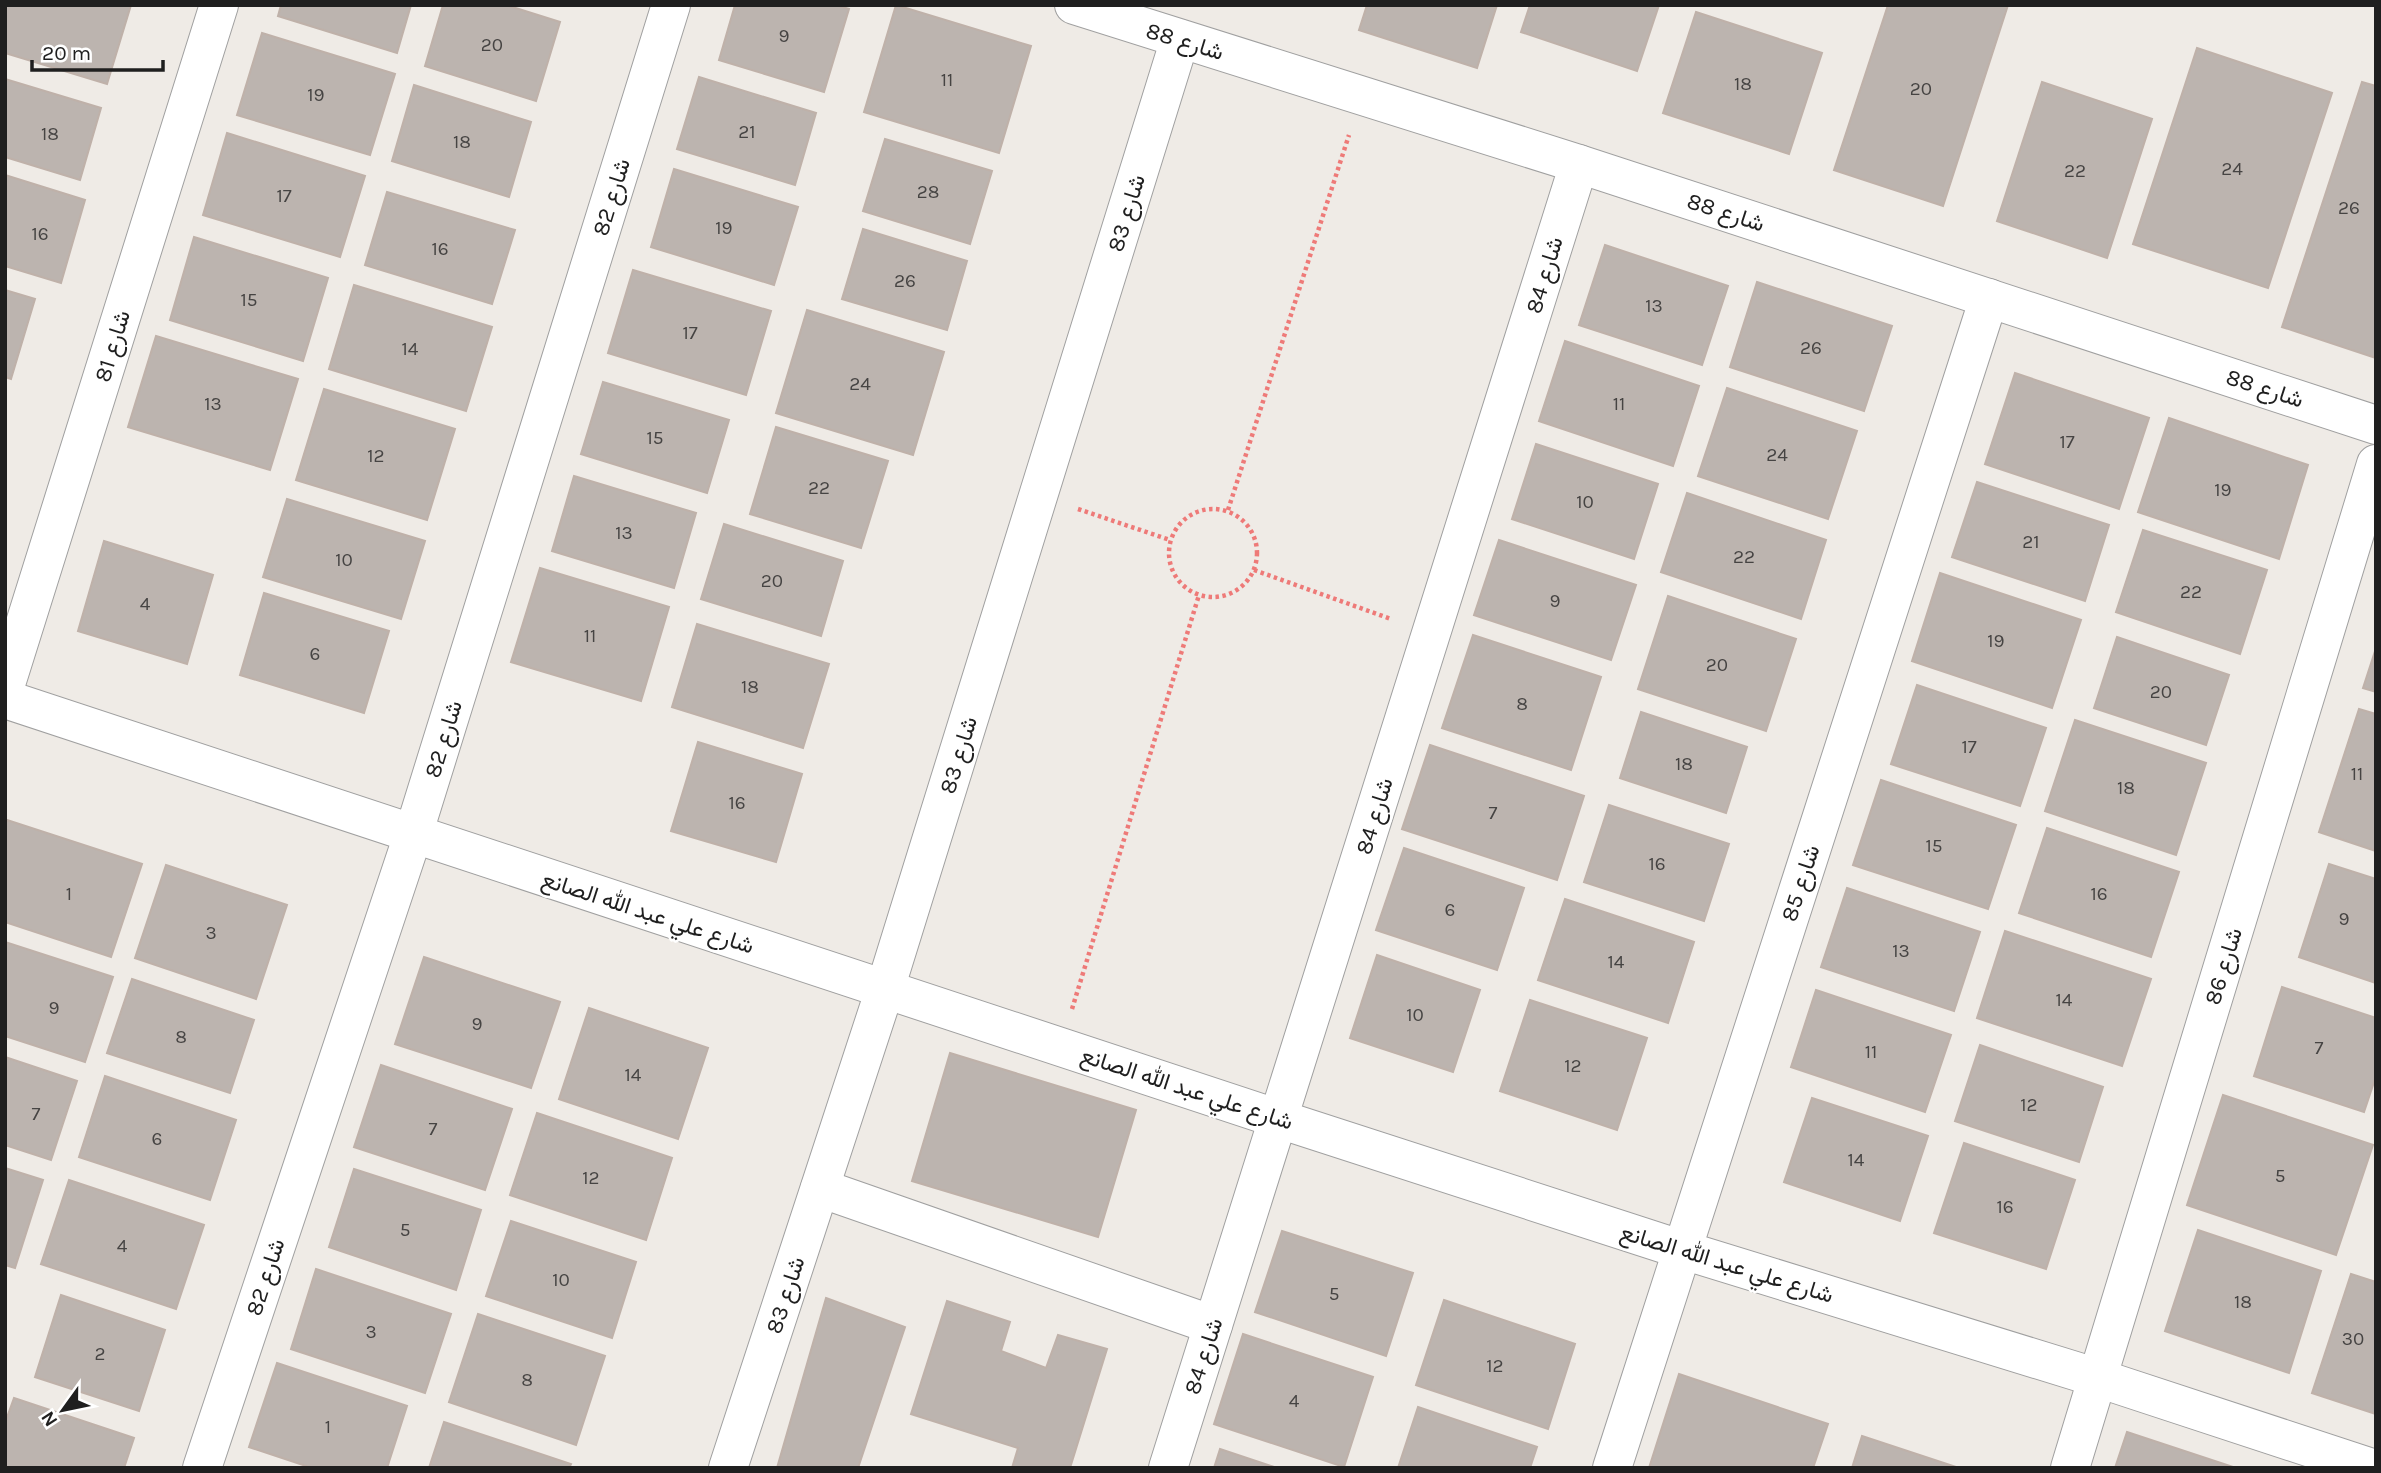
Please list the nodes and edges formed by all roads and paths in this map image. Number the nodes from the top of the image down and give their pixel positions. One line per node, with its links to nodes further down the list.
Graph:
1 (219, 5): 16 (street, شارع 81)
2 (671, 5): 18 (street, شارع 82)
3 (1074, 5): 4 (street, شارع 88)
4 (1180, 39): 5 (street, شارع 88); 10 (street, شارع 83)
5 (1362, 96): 6 (street, شارع 88); 11 (path)
6 (1579, 164): 7 (street, شارع 88); 15 (street, شارع 84)
7 (1989, 298): 8 (street, شارع 88); 23 (street, شارع 85)
8 (2376, 425)
9 (2376, 464): 25 (street, شارع 86)
10 (1038, 495): 12 (path); 19 (street, شارع 83)
11 (1228, 510): 12 (path); 13 (path)
12 (1170, 540): 14 (path)
13 (1254, 570): 14 (path); 15 (path)
14 (1199, 596): 20 (path)
15 (1432, 634): 21 (street, شارع 84)
16 (5, 687)
17 (5, 699): 18 (street, شارع علي عبد الله الصانع)
18 (412, 835): 19 (street, شارع علي عبد الله الصانع); 26 (street, شارع 82)
19 (885, 989): 20 (street, شارع علي عبد الله الصانع); 22 (street, شارع 83)
20 (1060, 1046): 21 (street, شارع علي عبد الله الصانع)
21 (1279, 1119): 23 (street, شارع علي عبد الله الصانع); 24 (street, شارع 84)
22 (820, 1188): 24 (street); 27 (street, شارع 83)
23 (1682, 1250): 25 (street, شارع علي عبد الله الصانع); 29 (street, شارع 85)
24 (1213, 1325): 28 (street, شارع 84)
25 (2098, 1378): 30 (street, شارع 86); 31 (street, شارع علي عبد الله الصانع)
26 (202, 1468)
27 (728, 1468)
28 (1168, 1468)
29 (1612, 1468)
30 (2070, 1468)
31 (2372, 1468)

